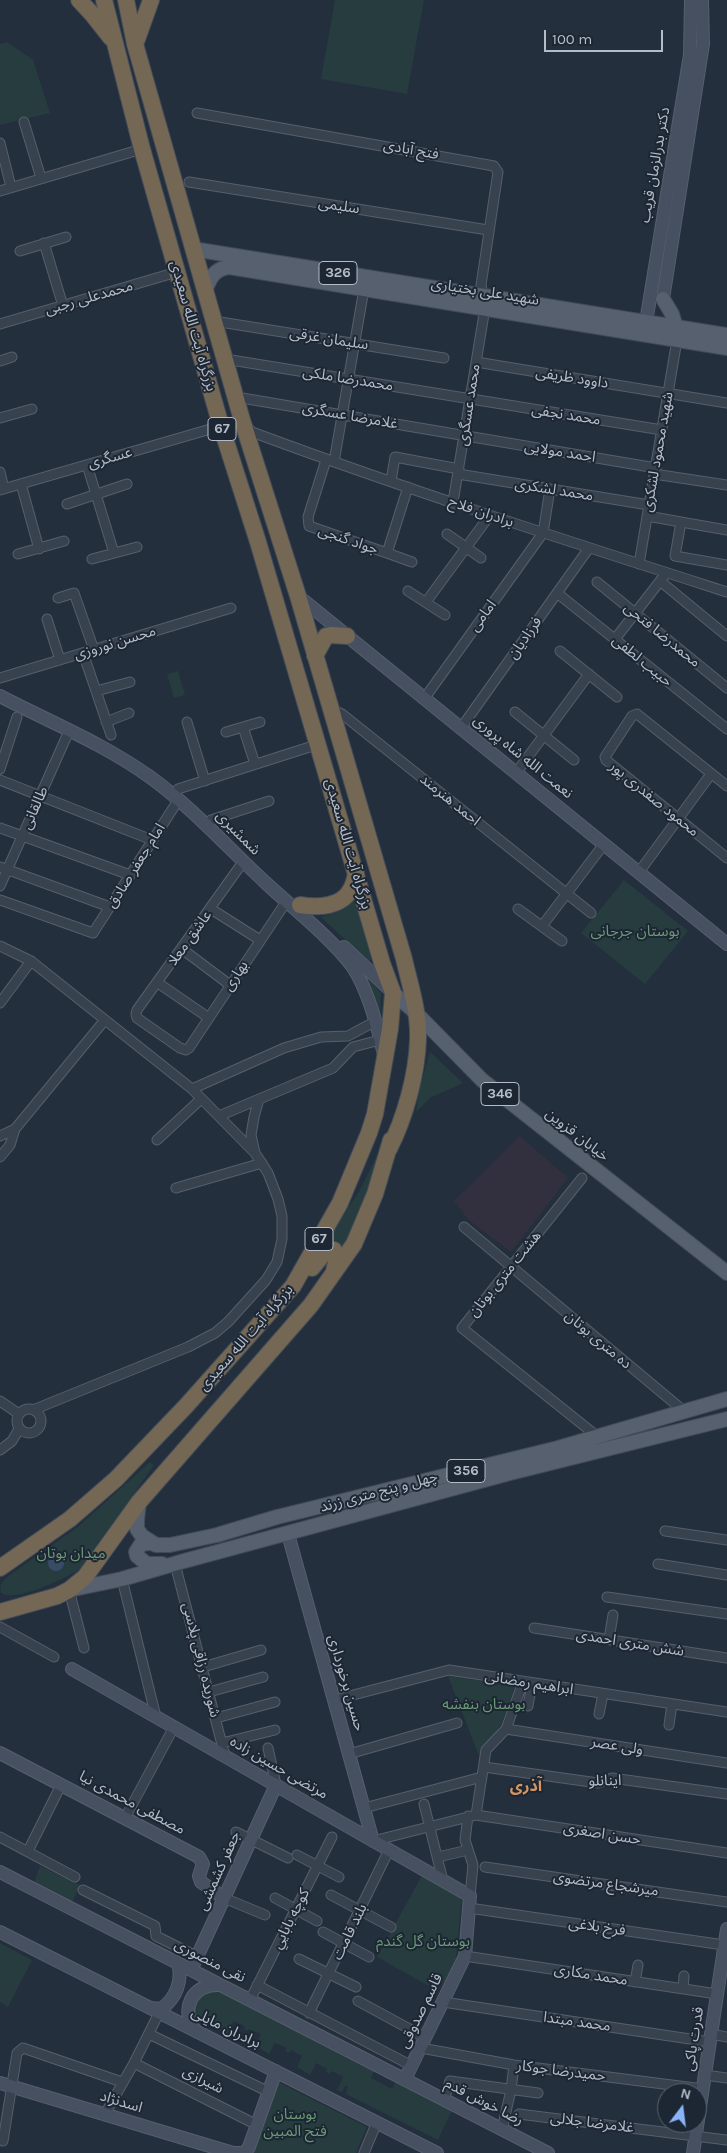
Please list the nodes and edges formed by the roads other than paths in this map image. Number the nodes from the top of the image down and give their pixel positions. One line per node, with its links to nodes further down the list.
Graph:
1 (78, 0): 7 (highway)
2 (104, 0): 7 (highway, بزرگراه آیت الله سعیدی / 67)
3 (126, 0): 8 (highway, بزرگراه آیت الله سعیدی / 67)
4 (151, 0): 8 (highway)
5 (691, 0): 25 (street, دکتر بدرالزمان قریب)
6 (702, 0): 25 (street, دکتر بدرالزمان قریب)
7 (114, 42): 22 (highway, بزرگراه آیت الله سعیدی / 67)
8 (135, 44): 20 (highway, بزرگراه آیت الله سعیدی / 67)
9 (197, 113): 17 (street, فتح آبادی)
10 (24, 122): 13 (street)
11 (0, 143): 15 (street)
12 (135, 151): 13 (street)
13 (41, 178): 15 (street)
14 (189, 182): 17 (street, سلیمی)
15 (11, 187): 16 (street)
16 (0, 190)
17 (488, 230): 26 (street, فتح آبادی)
18 (66, 237): 19 (street)
19 (44, 243): 21 (street); 27 (street)
20 (193, 249): 24 (highway, بزرگراه آیت الله سعیدی / 67); 26 (main road, شهید علی بختیاری / 326)
21 (20, 251)
22 (177, 272): 27 (street, محمدعلی رجبی); 50 (highway, بزرگراه آیت الله سعیدی / 67)
23 (364, 289): 24 (main road, شهید علی بختیاری / 326); 26 (main road, شهید علی بختیاری / 326); 34 (street)
24 (205, 291): 29 (highway, بزرگراه آیت الله سعیدی / 67)
25 (657, 297): 28 (street); 31 (street, دکتر بدرالزمان قریب); 32 (main road)
26 (484, 302): 28 (main road, شهید علی بختیاری / 326); 31 (main road, شهید علی بختیاری / 326); 40 (street, محمد عسگری)
27 (63, 306): 30 (street, محمدعلی رجبی)
28 (625, 319): 31 (main road, شهید علی بختیاری / 326)
29 (214, 321): 34 (street, سلیمان غرقی); 38 (highway, بزرگراه آیت الله سعیدی / 67)
30 (0, 324)
31 (645, 328): 32 (main road, شهید علی بختیاری / 326)
32 (676, 333): 33 (main road, 326); 35 (main road, شهید علی بختیاری / 326); 42 (street, شهید محمود لشکری)
33 (727, 335)
34 (354, 343): 37 (street, سلیمان غرقی); 41 (street)
35 (727, 348)
36 (12, 357): 39 (street)
37 (444, 358)
38 (225, 359): 41 (street, محمدرضا ملکی); 43 (highway, بزرگراه آیت الله سعیدی / 67)
39 (0, 361)
40 (476, 362): 42 (street, داوود ظریفی); 44 (street, محمد عسگری)
41 (348, 379): 44 (street, محمدرضا ملکی); 47 (street)
42 (668, 394): 45 (street, داوود ظریفی); 51 (street, شهید محمود لشکری)
43 (236, 397): 47 (street, غلامرضا عسگری); 49 (highway, بزرگراه آیت الله سعیدی / 67)
44 (470, 399): 51 (street, محمد نجفی); 52 (street, محمد عسگری)
45 (727, 403)
46 (32, 409): 48 (street)
47 (342, 415): 52 (street, غلامرضا عسگری); 53 (street)
48 (0, 418)
49 (242, 420): 53 (street, برادران فلاح); 94 (highway, بزرگراه آیت الله سعیدی / 67)
50 (221, 426): 54 (street, عسگری); 132 (highway, بزرگراه آیت الله سعیدی / 67)
51 (662, 430): 55 (street, شهید محمود لشکری)
52 (464, 436): 55 (street, احمد مولایی); 57 (street, محمد عسگری)
53 (330, 461): 58 (street, برادران فلاح); 81 (street, جواد گنجی)
54 (88, 465): 59 (street, عسگری); 65 (street)
55 (655, 471): 61 (street, احمد مولایی); 68 (street, شهید محمود لشکری)
56 (0, 472): 63 (street)
57 (459, 472): 58 (street, محمد لشکری); 64 (street, محمد لشکری); 66 (street, محمد عسگری)
58 (391, 481): 62 (street, برادران فلاح)
59 (21, 484): 63 (street, عسگری); 79 (street)
60 (127, 484): 65 (street)
61 (727, 485)
62 (408, 487): 66 (street, برادران فلاح); 81 (street, جواد گنجی)
63 (2, 489)
64 (550, 489): 68 (street, محمد لشکری); 73 (street)
65 (96, 494): 67 (street); 80 (street)
66 (453, 502): 69 (street, برادران فلاح)
67 (67, 504)
68 (649, 505): 70 (street, شهید محمود لشکری)
69 (490, 515): 73 (street, برادران فلاح); 76 (street)
70 (647, 516): 71 (street); 86 (street, شهید محمود لشکری)
71 (681, 522): 72 (street); 87 (street)
72 (727, 530)
73 (543, 533): 78 (street, برادران فلاح); 117 (street, امامی)
74 (447, 534): 76 (street)
75 (64, 542): 79 (street)
76 (466, 547): 83 (street); 96 (street)
77 (137, 548): 80 (street)
78 (589, 548): 86 (street, برادران فلاح); 93 (street, فرزادیان)
79 (39, 549): 82 (street)
80 (114, 553): 84 (street)
81 (388, 553): 85 (street)
82 (18, 554)
83 (481, 558)
84 (92, 559)
85 (412, 562)
86 (639, 564): 88 (street, برادران فلاح)
87 (727, 565)
88 (666, 572): 89 (street); 92 (street, برادران فلاح)
89 (660, 581): 98 (street); 102 (street)
90 (597, 582): 98 (street, محمدرضا فتحی)
91 (408, 591): 96 (street)
92 (727, 592)
93 (557, 593): 103 (street, حبیب لطفی); 127 (street, فرزادیان)
94 (298, 596): 101 (street, نعمت الله شاه پروری); 107 (highway, بزرگراه آیت الله سعیدی / 67)
95 (58, 598): 104 (street)
96 (426, 602): 99 (street)
97 (231, 608): 104 (street, محسن نوروزی)
98 (635, 613): 103 (street); 113 (street, محمدرضا فتحی)
99 (445, 615)
100 (47, 620): 108 (street)
101 (347, 636): 107 (highway); 117 (street, نعمت الله شاه پروری)
102 (727, 636)
103 (615, 639): 128 (street, حبیب لطفی)
104 (94, 650): 106 (street, محسن نوروزی)
105 (560, 651): 109 (street)
106 (83, 653): 108 (street, محسن نوروزی); 114 (street)
107 (315, 656): 118 (highway, بزرگراه آیت الله سعیدی / 67)
108 (60, 660): 110 (street, محسن نوروزی)
109 (589, 674): 116 (street); 131 (street)
110 (0, 678)
111 (130, 682): 114 (street)
112 (0, 686): 126 (street, شمشیری)
113 (727, 688)
114 (96, 691): 122 (street)
115 (0, 696): 126 (street, شمشیری)
116 (617, 698)
117 (424, 699): 127 (street, نعمت الله شاه پروری)
118 (331, 708): 158 (street, احمد هنرمند); 176 (highway, بزرگراه آیت الله سعیدی / 67)
119 (515, 712): 131 (street)
120 (129, 713): 122 (street)
121 (17, 718): 133 (street)
122 (106, 722): 130 (street)
123 (187, 722): 140 (street)
124 (260, 722): 125 (street)
125 (243, 727): 129 (street); 135 (street)
126 (71, 728): 142 (street, شمشیری); 143 (street, طالقانی)
127 (461, 728): 137 (street, نعمت الله شاه پروری)
128 (727, 729)
129 (226, 732)
130 (111, 735)
131 (544, 735): 134 (street); 137 (street)
132 (319, 744): 135 (street); 155 (highway, بزرگراه آیت الله سعیدی / 67)
133 (3, 747): 136 (street)
134 (574, 760)
135 (255, 764): 140 (street)
136 (0, 769)
137 (516, 773): 150 (street, نعمت الله شاه پروری)
138 (711, 774): 141 (street); 145 (street); 145 (street, محمود صفدری پور)
139 (0, 780): 143 (street)
140 (205, 780): 142 (street)
141 (727, 786)
142 (178, 794): 146 (street, شمشیری); 149 (street, امام جعفر صادق)
143 (40, 796): 148 (street, طالقانی); 149 (street)
144 (269, 801): 146 (street)
145 (678, 818): 151 (street, محمود صفدری پور); 154 (street)
146 (208, 822): 152 (street, شمشیری)
147 (0, 828): 148 (street)
148 (22, 836): 153 (street, طالقانی); 156 (street)
149 (152, 840): 156 (street, امام جعفر صادق)
150 (604, 844): 154 (street, نعمت الله شاه پروری); 158 (street)
151 (727, 858)
152 (246, 859): 160 (street, شمشیری); 162 (street, عاشق معلا)
153 (4, 868): 157 (street, طالقانی); 161 (street)
154 (639, 872): 168 (street, نعمت الله شاه پروری)
155 (356, 873): 160 (highway); 174 (highway, بزرگراه آیت الله سعیدی / 67)
156 (130, 875): 161 (street, امام جعفر صادق)
157 (0, 886)
158 (567, 893): 164 (street, احمد هنرمند); 165 (street)
159 (0, 900): 161 (street, امام جعفر صادق)
160 (293, 903): 166 (street, بهاری); 174 (street, شمشیری); 179 (street, شمشیری)
161 (110, 907)
162 (212, 908): 166 (street); 170 (street, عاشق معلا)
163 (518, 909): 165 (street)
164 (591, 913)
165 (542, 926): 167 (street)
166 (260, 940): 173 (street, بهاری)
167 (562, 941)
168 (727, 944)
169 (0, 946): 171 (street)
170 (182, 950): 172 (street, عاشق معلا); 173 (street)
171 (31, 962): 175 (street); 178 (street)
172 (158, 983): 177 (street); 181 (street, عاشق معلا)
173 (230, 985): 177 (street, بهاری)
174 (393, 993): 176 (main road, خیابان قزوین); 182 (highway, بزرگراه آیت الله سعیدی / 67)
175 (0, 1002)
176 (416, 1012): 197 (main road, خیابان قزوین / 346); 198 (highway, بزرگراه آیت الله سعیدی / 67)
177 (209, 1018): 181 (street, بهاری)
178 (104, 1021): 183 (street); 187 (street)
179 (374, 1022): 180 (street, شمشیری); 183 (street)
180 (380, 1040): 182 (street, شمشیری); 185 (street)
181 (186, 1050)
182 (385, 1059): 199 (highway, بزرگراه آیت الله سعیدی / 67)
183 (192, 1089): 184 (street)
184 (201, 1099): 186 (street); 189 (street)
185 (259, 1099): 186 (street); 190 (street)
186 (219, 1116): 190 (street)
187 (15, 1129): 188 (street); 191 (street)
188 (0, 1136)
189 (157, 1140)
190 (255, 1153): 192 (street)
191 (0, 1157)
192 (262, 1163): 194 (street); 202 (street)
193 (582, 1178): 196 (street, هشت متری بوتان)
194 (176, 1188)
195 (464, 1227): 196 (street, ده متری بوتان)
196 (512, 1266): 203 (street, ده متری بوتان); 207 (street, هشت متری بوتان)
197 (727, 1273)
198 (332, 1276): 199 (highway); 209 (highway, بزرگراه آیت الله سعیدی / 67)
199 (293, 1286): 214 (highway, بزرگراه آیت الله سعیدی / 67)
200 (727, 1399): 203 (main road, چهل و پنج متری زرند / 356)
201 (0, 1401): 204 (street)
202 (33, 1410): 204 (street); 206 (street)
203 (685, 1412): 207 (main road, چهل و پنج متری زرند / 356)
204 (19, 1414): 206 (street)
205 (727, 1419): 211 (main road, چهل و پنج متری زرند / 356)
206 (19, 1429): 208 (street)
207 (598, 1438): 213 (main road, چهل و پنج متری زرند / 356)
208 (0, 1450)
209 (139, 1502): 213 (main road); 222 (highway, بزرگراه آیت الله سعیدی / 67)
210 (665, 1531): 212 (street)
211 (288, 1534): 215 (main road, چهل و پنج متری زرند / 356); 241 (street, حسین برخورداری)
212 (727, 1540)
213 (150, 1543): 215 (main road)
214 (18, 1556): 216 (main road); 218 (highway, بزرگراه آیت الله سعیدی / 67); 220 (highway)
215 (180, 1562): 221 (main road, چهل و پنج متری زرند / 356); 235 (street, شوریده رزاقی پلاسی)
216 (0, 1564)
217 (658, 1564): 219 (street)
218 (0, 1568)
219 (727, 1575)
220 (0, 1577)
221 (122, 1580): 222 (main road, چهل و پنج متری زرند / 356); 247 (street)
222 (63, 1593): 224 (highway); 225 (highway, بزرگراه آیت الله سعیدی / 67); 231 (street)
223 (607, 1597): 226 (street)
224 (0, 1598)
225 (0, 1612)
226 (727, 1614)
227 (613, 1615): 230 (street)
228 (0, 1626): 233 (street)
229 (534, 1628): 230 (street, شش متری احمدی)
230 (609, 1639): 234 (street, شش متری احمدی)
231 (84, 1648)
232 (261, 1650): 235 (street)
233 (54, 1657)
234 (727, 1658)
235 (203, 1667): 239 (street, شوریده رزاقی پلاسی)
236 (72, 1669): 247 (street, مرتضی حسین زاده)
237 (263, 1677): 239 (street)
238 (527, 1683): 240 (street, ابراهیم رمضانی); 241 (street, ابراهیم رمضانی); 244 (street); 252 (street)
239 (209, 1692): 248 (street, شوریده رزاقی پلاسی)
240 (602, 1694): 243 (street, ابراهیم رمضانی); 246 (street)
241 (334, 1700): 257 (street, حسین برخورداری)
242 (275, 1702): 248 (street)
243 (672, 1704): 245 (street, ابراهیم رمضانی); 250 (street)
244 (528, 1706)
245 (727, 1712)
246 (599, 1714)
247 (156, 1717): 251 (street, مرتضی حسین زاده)
248 (216, 1718): 254 (street, شوریده رزاقی پلاسی)
249 (457, 1723): 257 (street)
250 (669, 1725)
251 (174, 1727): 258 (street, مرتضی حسین زاده); 267 (street)
252 (506, 1729): 259 (street, ولی عصر); 260 (street)
253 (275, 1730): 254 (street)
254 (222, 1743): 258 (street, شوریده رزاقی پلاسی)
255 (268, 1748): 262 (street)
256 (0, 1752): 261 (street, مصطفی محمدی نیا)
257 (349, 1754): 265 (street, حسین برخورداری)
258 (225, 1756): 262 (street, مرتضی حسین زاده)
259 (727, 1763)
260 (483, 1772): 263 (street, اینانلو); 265 (street); 266 (street)
261 (62, 1785): 267 (street, مصطفی محمدی نیا); 276 (street)
262 (276, 1786): 272 (street, جعفر کشمشی); 273 (street, مرتضی حسین زاده)
263 (727, 1794)
264 (424, 1804): 268 (street)
265 (364, 1808): 273 (street, حسین برخورداری)
266 (472, 1816): 268 (street); 275 (street); 277 (street, حسن اصغری)
267 (125, 1818): 287 (street, مصطفی محمدی نیا)
268 (431, 1826): 273 (street); 278 (street)
269 (236, 1832): 272 (street)
270 (0, 1837): 276 (street)
271 (332, 1837): 279 (street, كوچه بابايي)
272 (251, 1839): 279 (street); 287 (street, جعفر کشمشی)
273 (373, 1841): 274 (street, مرتضی حسین زاده)
274 (389, 1850): 284 (street, مرتضی حسین زاده); 292 (street, بلند قامت)
275 (468, 1850): 278 (street); 289 (street)
276 (28, 1851): 283 (street)
277 (727, 1852)
278 (438, 1857): 284 (street)
279 (318, 1866): 282 (street); 291 (street, كوچه بابايي)
280 (486, 1867): 290 (street, میرشجاع مرتضوی)
281 (0, 1872): 304 (street, نقی منصوری)
282 (339, 1876)
283 (75, 1877)
284 (443, 1881): 289 (street, مرتضی حسین زاده)
285 (83, 1890): 301 (street)
286 (331, 1895): 292 (street)
287 (224, 1898): 293 (street); 301 (street, جعفر کشمشی)
288 (275, 1898): 291 (street)
289 (470, 1902): 298 (street, فرخ بلاغی); 300 (street, قاسم صدوقی)
290 (727, 1902)
291 (296, 1910): 294 (street); 311 (street, كوچه بابايي)
292 (360, 1911): 295 (street); 299 (street, بلند قامت)
293 (265, 1916)
294 (318, 1921)
295 (390, 1927)
296 (0, 1932): 318 (street, برادران مایلی)
297 (323, 1932): 299 (street)
298 (726, 1938): 314 (street, قدرت پاکی)
299 (344, 1944): 302 (street); 307 (street, بلند قامت)
300 (465, 1956): 309 (street, محمد مکاری); 317 (street, قاسم صدوقی)
301 (198, 1957): 306 (street, جعفر کشمشی)
302 (369, 1957)
303 (299, 1959): 307 (street)
304 (178, 1963): 306 (street, نقی منصوری); 318 (street)
305 (638, 1965): 309 (street)
306 (191, 1970): 310 (street, نقی منصوری)
307 (329, 1974): 312 (street); 319 (street, بلند قامت)
308 (684, 1976): 313 (street)
309 (635, 1982): 313 (street, محمد مکاری)
310 (222, 1985): 315 (street, نقی منصوری); 320 (street)
311 (258, 1985): 315 (street, كوچه بابايي); 319 (street)
312 (356, 1987)
313 (683, 1989): 314 (street, محمد مکاری)
314 (721, 1989): 323 (street, قدرت پاکی)
315 (250, 2000): 331 (street, نقی منصوری)
316 (358, 2001): 324 (street, حمیدرضا جوکار)
317 (443, 2002): 323 (street, محمد مبتدا); 324 (street, قاسم صدوقی)
318 (154, 2010): 320 (street, برادران مایلی); 321 (street)
319 (310, 2013): 327 (street)
320 (197, 2032): 328 (street, برادران مایلی)
321 (149, 2034): 325 (street); 337 (street)
322 (727, 2037): 323 (street, محمد مبتدا)
323 (710, 2038): 329 (street, قدرت پاکی)
324 (424, 2043): 326 (street, حمیدرضا جوکار); 327 (street, قاسم صدوقی)
325 (134, 2063): 332 (street); 343 (street, شیرازی)
326 (514, 2065): 333 (street, حمیدرضا جوکار); 336 (street)
327 (412, 2066): 331 (street, قاسم صدوقی)
328 (276, 2071): 337 (street); 342 (street, برادران مایلی)
329 (705, 2075): 330 (street); 334 (street, قدرت پاکی)
330 (727, 2078)
331 (405, 2080): 339 (street, رضا خوش قدم)
332 (122, 2082): 335 (street); 340 (street)
333 (657, 2083)
334 (704, 2083)
335 (6, 2084): 340 (street, اسدنژاد); 348 (street)
336 (511, 2090): 338 (street); 339 (street); 344 (street)
337 (269, 2092): 343 (street)
338 (538, 2093)
339 (444, 2100): 344 (street, رضا خوش قدم)
340 (105, 2114): 349 (street, اسدنژاد)
341 (519, 2114): 346 (street, غلامرضا جلالی)
342 (377, 2122): 352 (street); 353 (street, برادران مایلی)
343 (257, 2125): 351 (street)
344 (502, 2129): 354 (street, رضا خوش قدم)
345 (696, 2133): 346 (street, قدرت پاکی)
346 (696, 2136): 347 (street, غلامرضا جلالی); 355 (street, قدرت پاکی)
347 (727, 2140)
348 (3, 2141)
349 (233, 2153): 350 (street)
350 (240, 2153)
351 (245, 2153)
352 (364, 2153)
353 (437, 2153)
354 (548, 2153)
355 (693, 2153)

